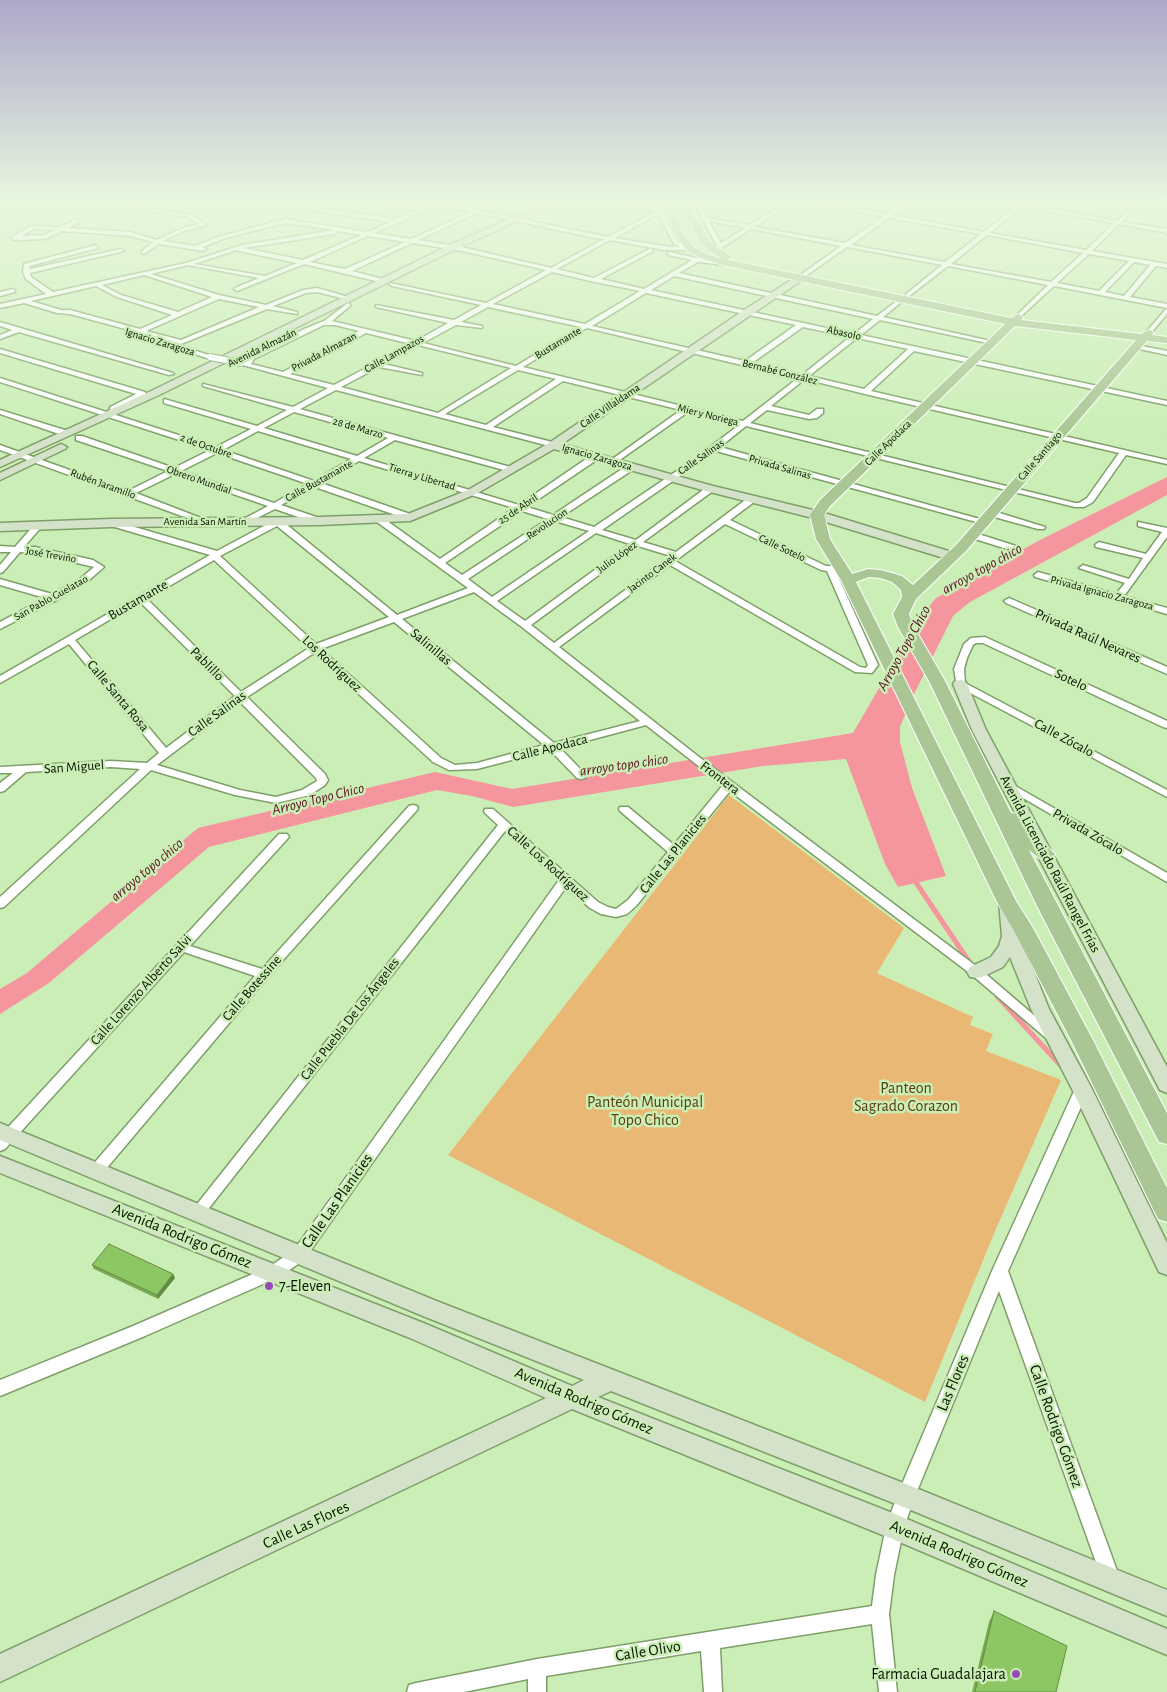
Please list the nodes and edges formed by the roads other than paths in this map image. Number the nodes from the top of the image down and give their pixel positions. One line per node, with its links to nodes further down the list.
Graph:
1 (29, 280): 25 (street)
2 (114, 280): 19 (street)
3 (165, 280): 28 (street)
4 (259, 280): 21 (street)
5 (380, 280): 18 (street, Bernabé González)
6 (392, 280): 18 (main road, Avenida Almazán)
7 (530, 280): 33 (street, Calle Lampazos)
8 (595, 280): 23 (street, Abasolo)
9 (664, 280): 23 (street, Bustamante)
10 (702, 280): 27 (street)
11 (797, 280): 27 (main road, Calle Villaldama)
12 (817, 280): 29 (main road)
13 (926, 280): 29 (street, Calle Salinas)
14 (1028, 280): 20 (street)
15 (1059, 280): 20 (street, Calle Apodaca)
16 (1114, 280): 26 (street)
17 (1140, 280): 30 (street)
18 (388, 282): 32 (main road, Avenida Almazán); 33 (street, Bernabé González)
19 (96, 284): 25 (street); 41 (street)
20 (1054, 285): 26 (street); 43 (street, Calle Apodaca)
21 (237, 289)
22 (13, 291): 24 (street)
23 (646, 291): 39 (street, Abasolo); 48 (street, Bustamante)
24 (0, 294)
25 (51, 294): 31 (street)
26 (1100, 294): 30 (street)
27 (772, 295): 39 (main road, Calle Villaldama); 42 (street)
28 (218, 297): 36 (street); 41 (street)
29 (905, 297): 42 (street, Calle Salinas); 43 (main road)
30 (1125, 298): 37 (street)
31 (23, 301): 34 (street); 38 (street, Ignacio Zaragoza)
32 (348, 302): 36 (street); 44 (street); 88 (main road, Avenida Almazán); 90 (main road, Avenida Almazán)
33 (487, 304): 45 (street, Calle Lampazos); 48 (street, Bernabé González)
34 (0, 306)
35 (378, 306): 45 (street)
36 (266, 307): 40 (street); 51 (street)
37 (1167, 308): 56 (street, Calle Santiago)
38 (59, 312): 51 (street); 65 (street, Ignacio Zaragoza, bridge)
39 (747, 312): 47 (street, Abasolo); 62 (main road, Calle Villaldama)
40 (295, 313)
41 (180, 314): 51 (street)
42 (880, 318): 54 (street, Calle Salinas); 58 (street)
43 (1016, 320): 56 (main road); 58 (main road, Calle Apodaca)
44 (331, 322): 52 (street, Mier y Noriega); 65 (street)
45 (454, 322): 49 (street); 59 (street, Calle Lampazos)
46 (0, 324): 50 (street)
47 (802, 324): 54 (street, Abasolo); 67 (street)
48 (585, 326): 62 (street, Bernabé González); 68 (street, Bustamante)
49 (480, 327)
50 (19, 329): 55 (street); 69 (street)
51 (140, 331)
52 (364, 331): 59 (street, Mier y Noriega); 70 (street, Privada Almazan)
53 (1167, 335): 56 (main road)
54 (858, 336): 60 (street, Abasolo); 72 (street, Calle Salinas)
55 (0, 337)
56 (1143, 339): 57 (main road); 63 (street); 77 (main road, Calle Santiago)
57 (1167, 340)
58 (992, 342): 64 (main road, Calle Apodaca)
59 (415, 343): 66 (street, Calle Lampazos); 68 (street, Mier y Noriega)
60 (913, 348): 64 (street, Abasolo); 78 (street)
61 (0, 351): 88 (street)
62 (690, 351): 67 (street, Bernabé González); 79 (main road, Calle Villaldama)
63 (1167, 352)
64 (972, 361): 77 (street, Abasolo); 82 (main road, Calle Apodaca)
65 (244, 364): 70 (street, Ignacio Zaragoza)
66 (376, 364): 71 (street); 76 (street, Calle Lampazos)
67 (746, 364): 72 (street, Bernabé González)
68 (516, 368): 73 (street, Mier y Noriega); 89 (street, Bustamante)
69 (171, 374)
70 (284, 374): 76 (street, Ignacio Zaragoza)
71 (420, 374)
72 (804, 378): 78 (street, Bernabé González); 83 (street, Calle Salinas)
73 (561, 379): 79 (street, Mier y Noriega); 93 (street)
74 (0, 380): 88 (street, 2 de Octubre)
75 (206, 385): 84 (street, 28 de Marzo)
76 (336, 387): 84 (street, Calle Lampazos); 89 (street, Ignacio Zaragoza)
77 (1099, 388): 81 (street, Abasolo); 95 (main road, Calle Santiago)
78 (865, 392): 82 (street, Bernabé González)
79 (625, 395): 85 (street, Mier y Noriega); 98 (main road, Calle Villaldama)
80 (167, 401): 92 (street, Tierra y Libertad)
81 (1167, 403)
82 (926, 406): 95 (street, Bernabé González); 105 (main road, Calle Apodaca)
83 (765, 408): 86 (street); 91 (street, Calle Salinas)
84 (292, 409): 92 (street, Calle Lampazos); 97 (street, 28 de Marzo)
85 (686, 410): 91 (street, Mier y Noriega); 108 (street)
86 (820, 411)
87 (0, 412): 94 (street)
88 (107, 413): 90 (street, 2 de Octubre); 94 (main road, Avenida Almazán)
89 (439, 415): 93 (street, Ignacio Zaragoza)
90 (122, 418): 96 (main road, Avenida Almazán); 101 (street, 2 de Octubre)
91 (745, 424): 100 (street, Calle Salinas); 105 (street, Mier y Noriega)
92 (258, 427): 101 (street, Calle Lampazos); 106 (street, Tierra y Libertad)
93 (487, 428): 98 (street, Ignacio Zaragoza)
94 (65, 433): 103 (main road, Avenida Almazán)
95 (1057, 437): 102 (street, Bernabé González); 119 (main road, Calle Santiago)
96 (79, 438): 107 (main road, Avenida Almazán); 113 (street, Obrero Mundial)
97 (393, 438): 106 (street, Calle Bustamante); 112 (street, 28 de Marzo)
98 (553, 445): 104 (main road, Ignacio Zaragoza); 112 (main road, Calle Villaldama)
99 (0, 447): 103 (street, Rubén Jaramillo)
100 (715, 448): 115 (street, Calle Salinas); 117 (street, Privada Salinas)
101 (217, 450): 113 (street, Calle Lampazos); 116 (street, 2 de Octubre)
102 (1124, 452): 109 (street, Bernabé González); 119 (street, Mier y Noriega)
103 (21, 454): 107 (street, Rubén Jaramillo); 110 (main road, Avenida Almazán)
104 (595, 457): 108 (main road, Ignacio Zaragoza); 124 (street, 25 de Abril)
105 (874, 457): 117 (main road, Calle Apodaca); 119 (street, Mier y Noriega)
106 (360, 458): 116 (street, Calle Bustamante); 120 (street, Tierra y Libertad)
107 (36, 460): 114 (main road, Avenida Almazán); 121 (street, Rubén Jaramillo)
108 (614, 462): 111 (main road, Ignacio Zaragoza)
109 (1167, 462)
110 (0, 464)
111 (631, 467): 115 (main road, Ignacio Zaragoza); 128 (street, Revolucion)
112 (511, 470): 120 (main road, Calle Villaldama)
113 (174, 472): 121 (street, Calle Lampazos); 123 (street, Obrero Mundial)
114 (0, 477)
115 (670, 478): 118 (main road, Ignacio Zaragoza); 140 (street, Calle Salinas)
116 (316, 484): 123 (street, Calle Bustamante); 126 (street, 2 de Octubre)
117 (845, 485): 125 (main road, Calle Apodaca); 127 (street)
118 (710, 489): 122 (main road, Ignacio Zaragoza); 143 (street, Julio López)
119 (1010, 490): 127 (main road, Calle Santiago)
120 (472, 492): 124 (street, Tierra y Libertad); 126 (main road, Calle Villaldama)
121 (128, 494): 132 (street, Rubén Jaramillo)
122 (751, 500): 125 (main road, Ignacio Zaragoza); 130 (street, Jacinto Canek)
123 (274, 506): 131 (street, Obrero Mundial); 133 (street, Calle Bustamante)
124 (520, 507): 128 (street, Tierra y Libertad); 152 (street, 25 de Abril)
125 (818, 516): 149 (main road, Ignacio Zaragoza); 156 (main road)
126 (410, 517): 129 (main road, Avenida San Martín)
127 (987, 517): 139 (street); 142 (main road, Calle Santiago)
128 (556, 518): 140 (street, Tierra y Libertad); 158 (street, Revolucion)
129 (380, 520): 131 (main road, Avenida San Martín); 152 (street, Frontera)
130 (724, 520): 151 (street, Jacinto Canek); 156 (street, Calle Sotelo)
131 (319, 521): 134 (main road, Avenida San Martín)
132 (207, 522): 133 (main road, Avenida San Martín); 135 (main road, Avenida San Martín)
133 (244, 522): 134 (main road, Avenida San Martín)
134 (278, 522): 148 (street, Bustamante); 169 (street, Salinillas)
135 (111, 523): 137 (main road, Avenida San Martín); 148 (street)
136 (1141, 524): 141 (street)
137 (38, 526): 138 (main road, Avenida San Martín); 147 (street)
138 (0, 527)
139 (1042, 527)
140 (593, 530): 143 (street, Tierra y Libertad); 167 (street, Calle Salinas)
141 (1167, 531): 150 (street)
142 (972, 535): 145 (street); 149 (main road, Calle Santiago)
143 (636, 542): 151 (street, Tierra y Libertad); 170 (street, Julio López)
144 (1099, 544): 150 (street)
145 (1013, 548)
146 (0, 549): 147 (street, José Treviño)
147 (18, 550): 153 (street, José Treviño); 155 (street)
148 (216, 555): 165 (street, Bustamante); 175 (street, Los Rodríguez)
149 (952, 556): 162 (main road, Calle Santiago)
150 (1148, 557): 160 (street)
151 (673, 558): 156 (street); 174 (street, Jacinto Canek)
152 (441, 562): 158 (street, Frontera)
153 (100, 567): 164 (street, San Pablo Guelatao)
154 (1083, 568): 160 (street)
155 (0, 570)
156 (840, 572): 162 (main road); 205 (main road)
157 (1038, 575): 163 (street, Privada Ignacio Zaragoza)
158 (462, 580): 161 (street, Frontera)
159 (0, 582): 164 (street)
160 (1131, 582): 163 (street)
161 (474, 589): 167 (street, Frontera); 169 (street, Calle Salinas)
162 (909, 597): 195 (main road)
163 (1118, 597): 168 (street, Privada Ignacio Zaragoza)
164 (54, 598): 171 (street, San Pablo Guelatao)
165 (141, 598): 172 (street, Bustamante); 181 (street, Pablillo)
166 (1009, 600): 177 (street, Privada Raúl Nevares)
167 (491, 601): 170 (street, Frontera)
168 (1167, 610)
169 (396, 618): 175 (street, Calle Salinas); 184 (street, Salinillas)
170 (525, 625): 174 (street, Frontera)
171 (0, 626)
172 (70, 640): 178 (street, Bustamante); 185 (street, Calle Santa Rosa)
173 (974, 640): 180 (street, Avenida Licenciado Raúl Rangel Frías); 183 (street, Sotelo)
174 (554, 647): 182 (street, Frontera)
175 (315, 648): 181 (street, Calle Salinas); 187 (street, Los Rodríguez)
176 (0, 669): 178 (street)
177 (1167, 671)
178 (11, 674): 179 (street, Bustamante)
179 (0, 680)
180 (960, 684): 192 (main road, Avenida Licenciado Raúl Rangel Frías); 194 (street, Calle Zócalo)
181 (241, 696): 185 (street, Calle Salinas); 186 (street, Pablillo)
182 (647, 722): 184 (street, Calle Apodaca); 191 (street, Frontera)
183 (1167, 725)
184 (554, 748): 187 (street, Calle Apodaca); 190 (street, Salinillas)
185 (166, 753): 186 (street, Calle Salinas)
186 (149, 766): 189 (street, San Miguel); 206 (street, Calle Salinas)
187 (453, 768)
188 (0, 770): 189 (street, San Miguel)
189 (22, 770): 193 (street)
190 (581, 776)
191 (730, 785): 201 (street, Calle Las Planicies); 210 (street, Frontera)
192 (1010, 786): 202 (main road, Avenida Licenciado Raúl Rangel Frías); 203 (street, Privada Zócalo)
193 (0, 789)
194 (1167, 794)
195 (995, 801): 202 (main road); 216 (main road)
196 (413, 808): 211 (street, Calle Botessine)
197 (624, 809): 201 (street)
198 (489, 811): 199 (street, Calle Los Rodríguez)
199 (504, 825): 204 (street, Calle Los Rodríguez); 221 (street, Calle Puebla De Los Ángeles)
200 (283, 836): 209 (street, Calle Lorenzo Alberto Salvi)
201 (674, 851): 207 (street, Calle Las Planicies)
202 (1046, 854): 214 (main road, Avenida Licenciado Raúl Rangel Frías)
203 (1167, 878)
204 (565, 880): 207 (street, Calle Los Rodríguez); 222 (street, Calle Las Planicies)
205 (1007, 902): 208 (main road); 213 (main road)
206 (0, 904)
207 (610, 912)
208 (1010, 936): 210 (main road); 212 (main road)
209 (181, 946): 211 (street); 217 (street, Calle Lorenzo Alberto Salvi)
210 (976, 972): 212 (street, Frontera)
211 (264, 974): 219 (street, Calle Botessine)
212 (1058, 1040): 215 (main road)
213 (1082, 1042): 220 (main road)
214 (1166, 1082)
215 (1082, 1089): 223 (main road); 224 (street, Las Flores)
216 (1167, 1135)
217 (3, 1137): 219 (main road, Avenida Rodrigo Gómez)
218 (0, 1164): 225 (main road, Avenida Rodrigo Gómez)
219 (95, 1172): 221 (main road, Avenida Rodrigo Gómez)
220 (1167, 1212)
221 (197, 1214): 222 (main road, Avenida Rodrigo Gómez)
222 (298, 1255): 225 (street, Calle Las Planicies); 226 (main road, Avenida Rodrigo Gómez)
223 (1167, 1265)
224 (1000, 1271): 231 (street, Las Flores); 233 (street, Calle Rodrigo Gómez)
225 (274, 1272): 227 (main road, Avenida Rodrigo Gómez); 229 (street, Calle Las Planicies)
226 (431, 1309): 227 (main road); 228 (main road, Avenida Rodrigo Gómez)
227 (418, 1331): 230 (main road, Avenida Rodrigo Gómez)
228 (611, 1380): 230 (street, Calle Las Flores); 231 (main road, Avenida Rodrigo Gómez)
229 (0, 1388)
230 (574, 1398): 232 (main road, Avenida Rodrigo Gómez); 238 (street, Calle Las Flores)
231 (906, 1496): 232 (street, Las Flores); 233 (main road, Avenida Rodrigo Gómez)
232 (895, 1527): 235 (street, Las Flores); 237 (main road, Avenida Rodrigo Gómez)
233 (1112, 1580): 234 (main road, Avenida Rodrigo Gómez)
234 (1167, 1603)
235 (880, 1614): 236 (street, Calle Olivo); 243 (street, Las Flores)
236 (710, 1641): 239 (street, Calle Olivo); 242 (street)
237 (1167, 1642)
238 (0, 1668)
239 (537, 1668): 240 (street, Calle Olivo); 241 (street)
240 (416, 1692)
241 (537, 1692)
242 (713, 1692)
243 (888, 1692)

